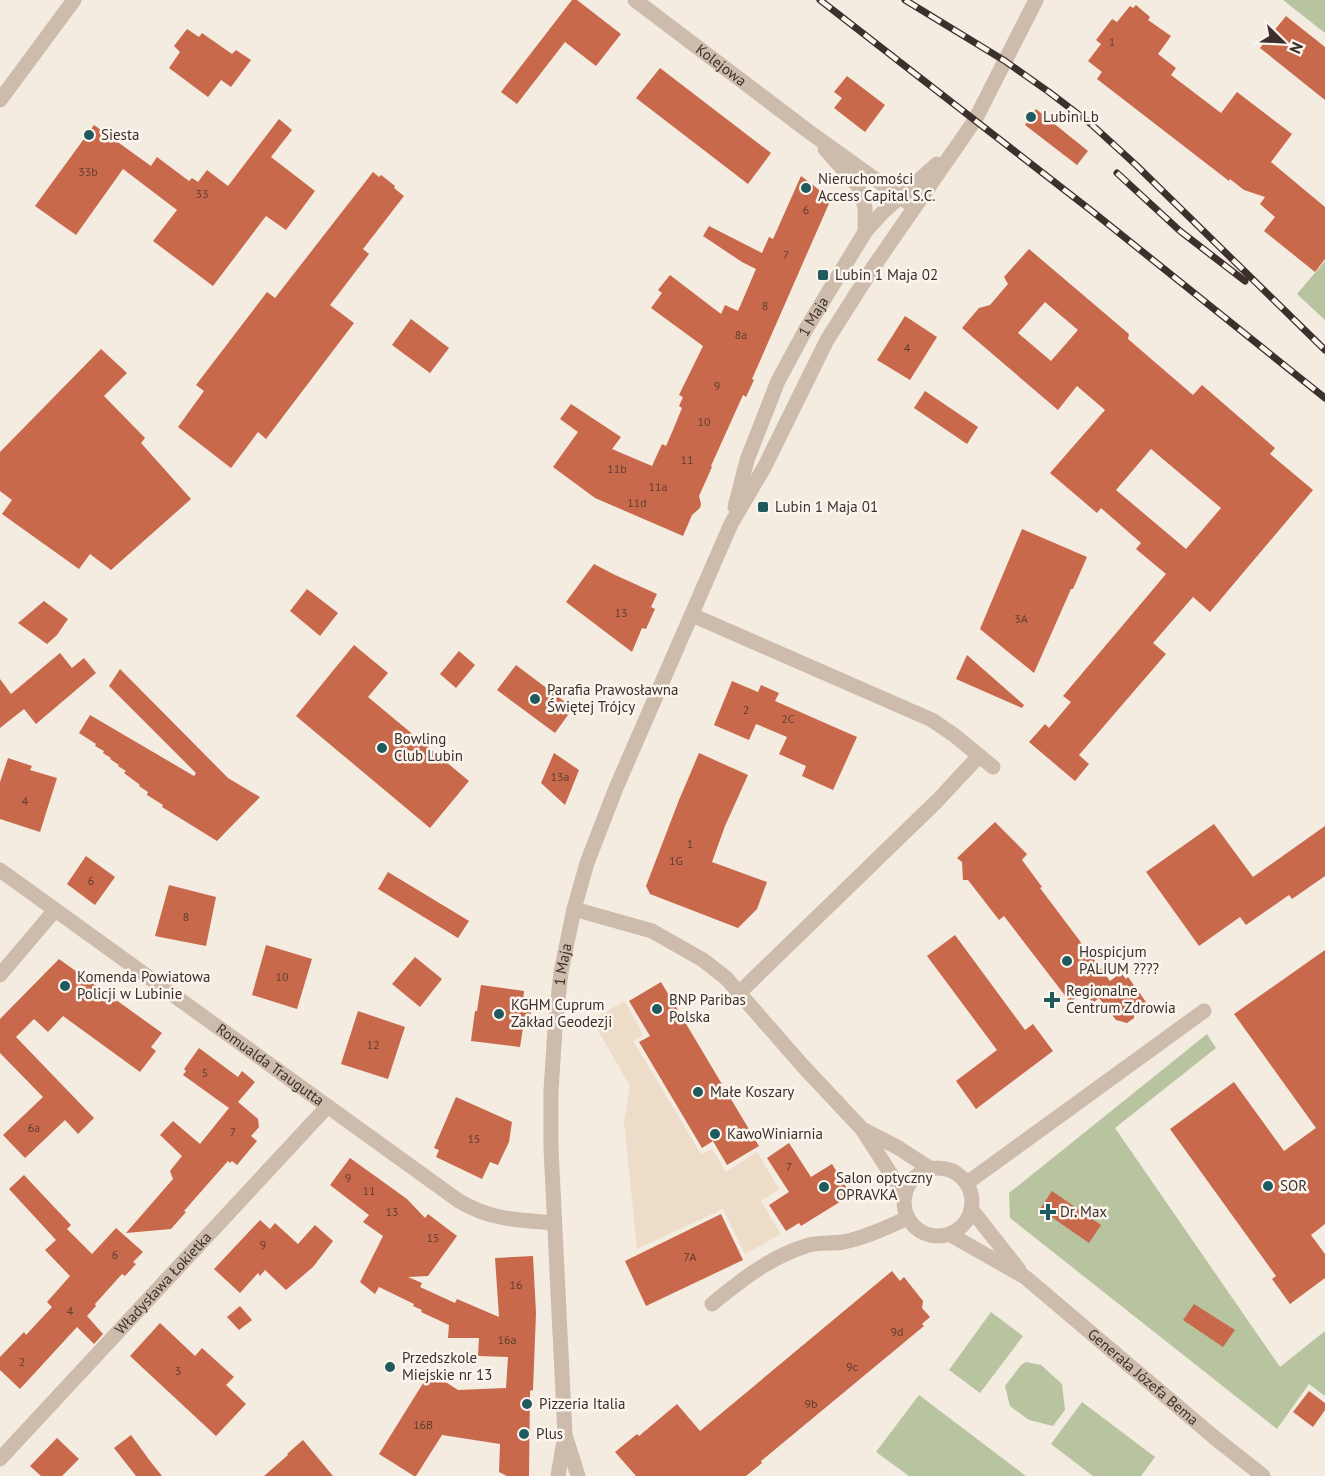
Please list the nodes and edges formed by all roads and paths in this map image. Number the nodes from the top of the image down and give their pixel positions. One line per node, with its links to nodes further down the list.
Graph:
1 (74, 0): 4 (street)
2 (635, 0): 5 (street, Kolejowa)
3 (1036, 0): 6 (street, 1 Maja)
4 (0, 100)
5 (808, 130): 7 (street, Kolejowa); 9 (street, Kolejowa)
6 (956, 147): 7 (street, 1 Maja); 8 (street, 1 Maja)
7 (900, 196): 8 (street, Kolejowa); 9 (street, 1 Maja)
8 (915, 207): 10 (street, 1 Maja)
9 (865, 232): 10 (street, 1 Maja)
10 (731, 524): 11 (street, 1 Maja)
11 (692, 615): 12 (street); 15 (street, 1 Maja)
12 (980, 756): 13 (street); 18 (street)
13 (993, 767)
14 (0, 870): 16 (street, Romualda Traugutta)
15 (574, 909): 18 (street); 27 (street, 1 Maja)
16 (55, 910): 17 (street); 20 (street, Romualda Traugutta)
17 (0, 975)
18 (740, 992): 21 (street)
19 (1204, 1011): 23 (street)
20 (327, 1107): 27 (street, Romualda Traugutta); 32 (street, Władysława Łokietka)
21 (862, 1129): 22 (street); 24 (street)
22 (931, 1169): 23 (street); 24 (street)
23 (967, 1183): 25 (street)
24 (905, 1196): 26 (street)
25 (971, 1209): 28 (street); 29 (street)
26 (908, 1218): 28 (street); 30 (street)
27 (554, 1223): 31 (street, 1 Maja)
28 (949, 1234): 29 (street)
29 (1025, 1277): 35 (street, Generała Józefa Bema)
30 (712, 1304)
31 (565, 1435): 33 (street); 34 (street)
32 (0, 1459)
33 (558, 1476)
34 (579, 1476)
35 (1263, 1476)

